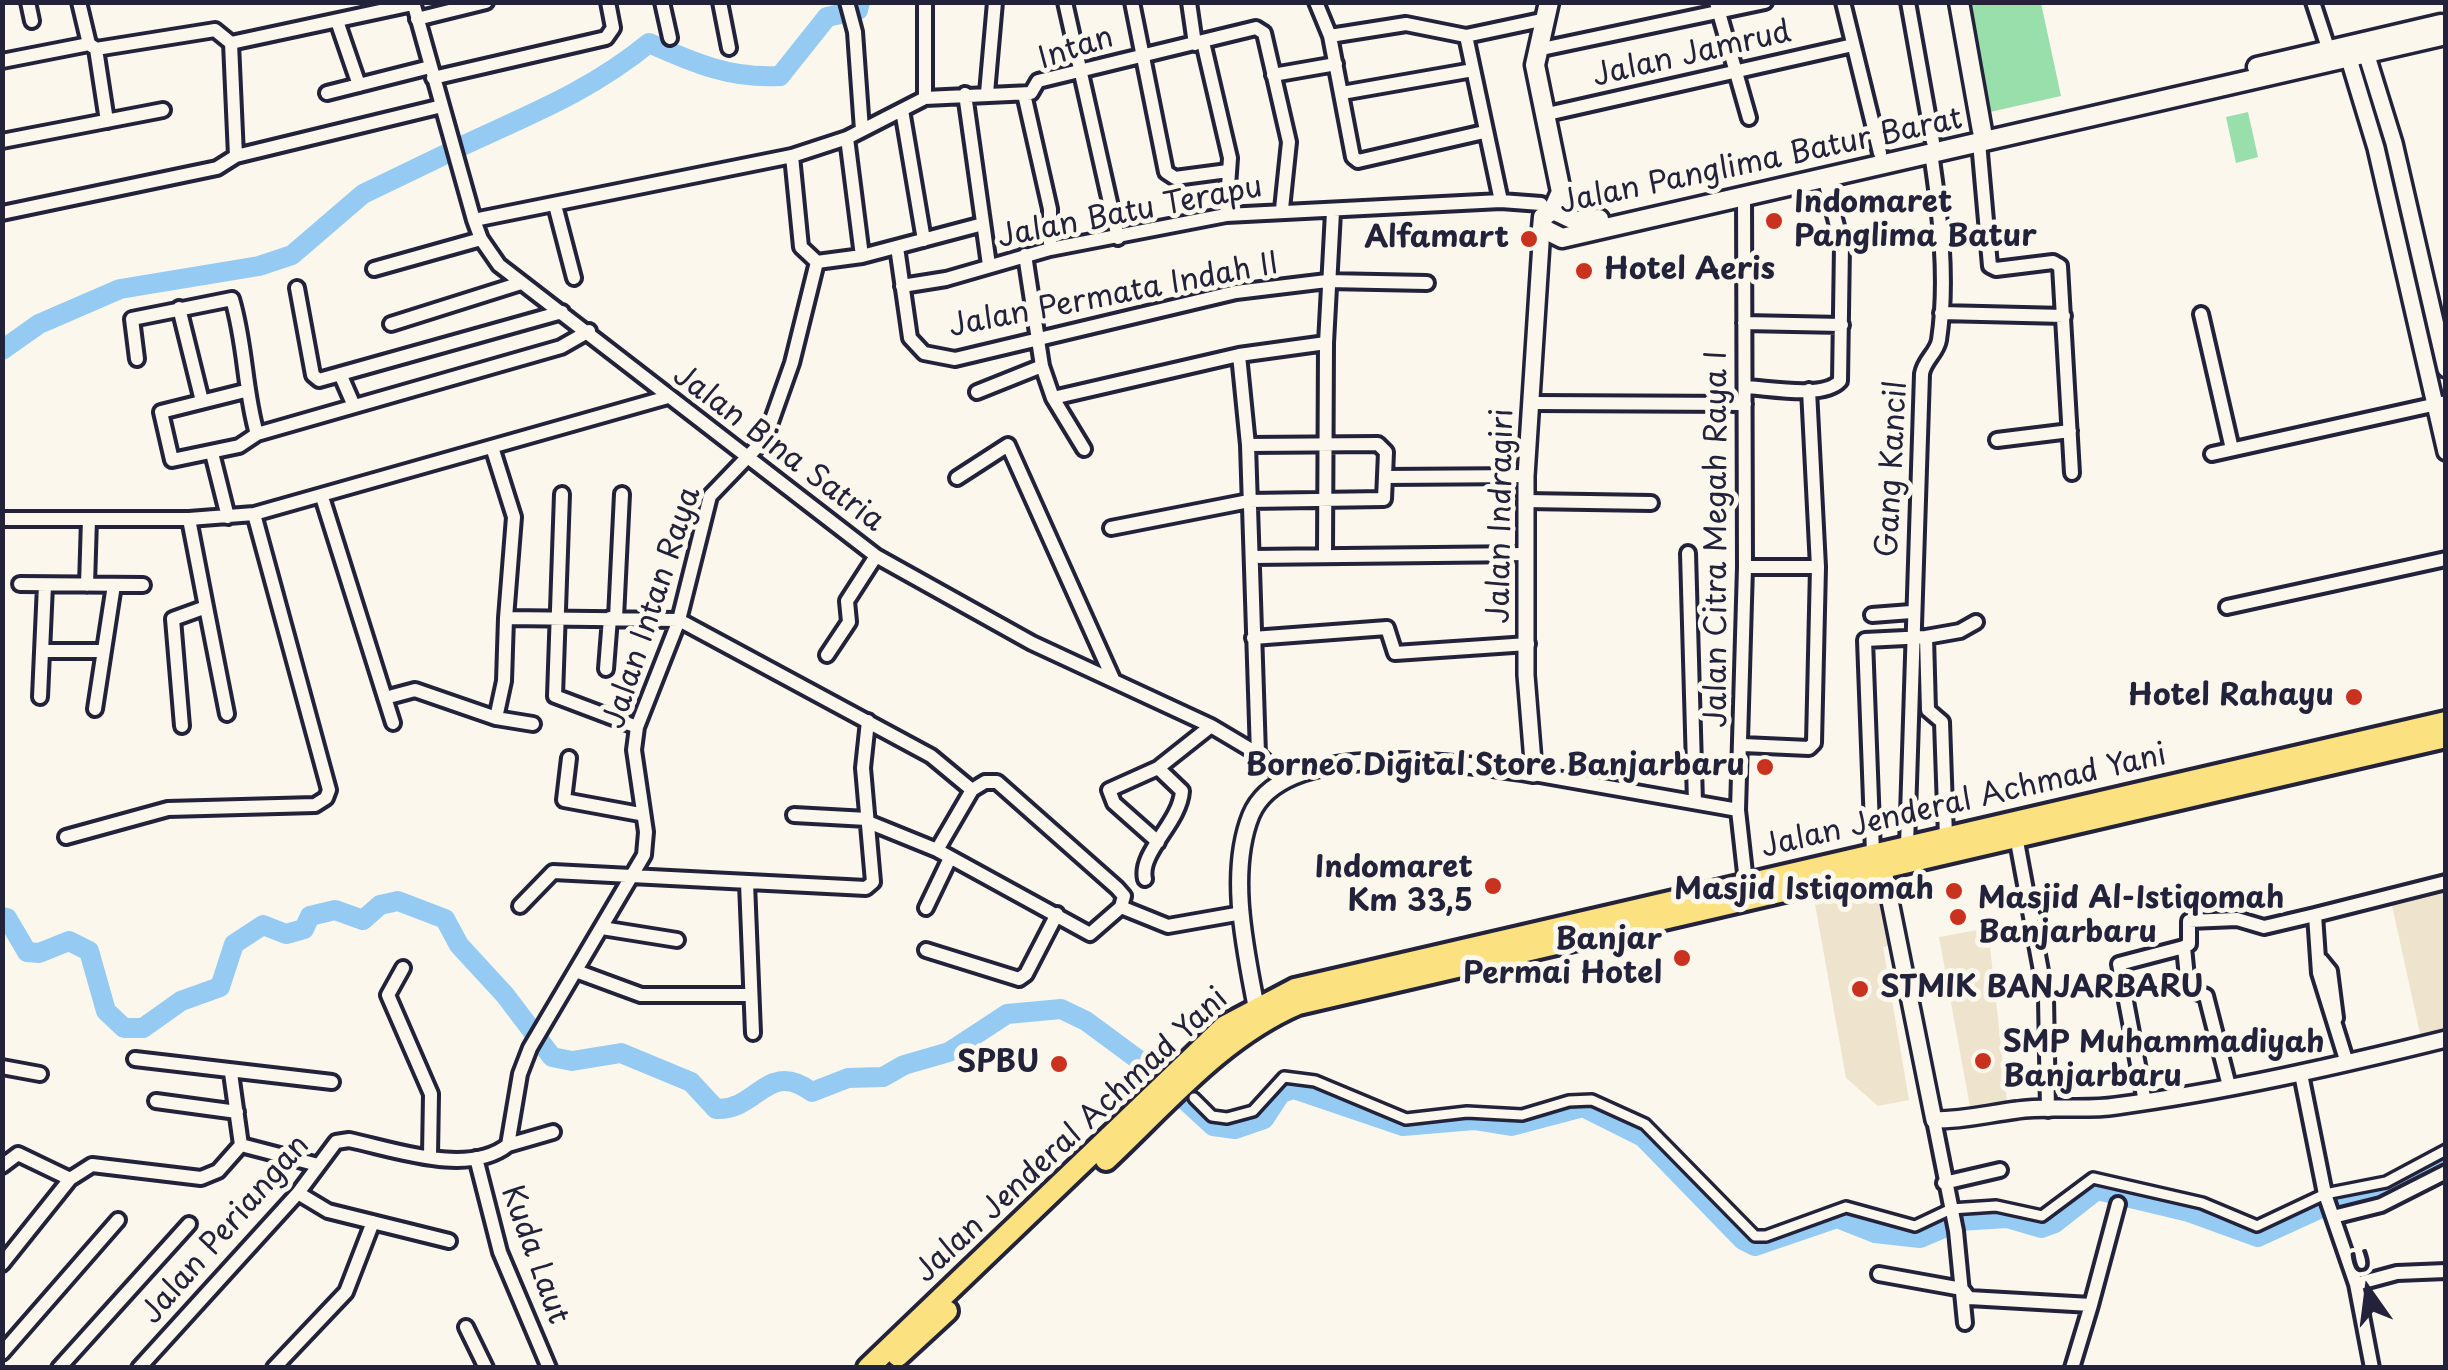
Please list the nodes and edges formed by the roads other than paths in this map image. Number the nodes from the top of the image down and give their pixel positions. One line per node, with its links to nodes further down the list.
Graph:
1 (28, 2): 23 (street)
2 (80, 2): 33 (street)
3 (486, 2): 22 (street)
4 (608, 2): 44 (street)
5 (662, 2): 29 (street)
6 (720, 2): 34 (street)
7 (847, 2): 60 (street)
8 (924, 2): 53 (street)
9 (996, 2): 48 (street)
10 (1065, 2): 41 (street)
11 (1132, 2): 37 (street)
12 (1189, 2): 31 (street)
13 (1316, 2): 27 (street)
14 (1765, 2): 20 (street)
15 (1844, 2): 32 (street)
16 (1908, 2): 66 (street, Gang Kancil)
17 (1958, 2): 62 (main road)
18 (2313, 2): 36 (street)
19 (413, 3): 22 (street, Jalan Bina Satria); 24 (street)
20 (1717, 8): 35 (street); 43 (street)
21 (1548, 11): 28 (street); 35 (main road)
22 (417, 19): 44 (street, Jalan Bina Satria)
23 (32, 21)
24 (337, 21): 30 (street); 46 (street)
25 (2446, 23): 36 (main road, Jalan Panglima Batur Barat)
26 (2446, 35): 38 (main road, Jalan Panglima Batur Barat)
27 (1330, 36): 28 (street); 40 (street)
28 (1466, 36): 42 (street)
29 (670, 38)
30 (231, 43): 33 (street); 69 (street)
31 (1199, 43): 37 (street, Intan); 45 (street, Intan); 71 (street)
32 (1853, 45): 43 (street, Jalan Jamrud); 68 (street)
33 (92, 46): 39 (street); 59 (street)
34 (730, 48)
35 (1538, 50): 57 (main road)
36 (2328, 51): 52 (main road, Jalan Panglima Batur Barat)
37 (1144, 55): 41 (street, Intan); 71 (street)
38 (2358, 58): 52 (main road, Jalan Panglima Batur Barat); 65 (street); 67 (street)
39 (2, 61)
40 (1336, 64): 45 (street); 49 (street)
41 (1079, 69): 51 (street, Intan); 83 (street)
42 (1473, 70): 49 (street); 61 (street)
43 (1732, 71): 57 (street, Jalan Jamrud); 58 (street)
44 (431, 73): 46 (street); 54 (street, Jalan Bina Satria)
45 (1273, 75): 76 (street, Intan)
46 (359, 85): 47 (street)
47 (327, 93)
48 (987, 93): 50 (street, Intan); 51 (street, Intan)
49 (1342, 93): 61 (street)
50 (965, 94): 53 (street, Intan); 82 (street)
51 (1024, 94): 88 (street)
52 (2154, 97): 62 (main road, Jalan Panglima Batur Barat)
53 (925, 98): 56 (street, Intan)
54 (442, 106): 69 (street); 81 (street, Jalan Bina Satria)
55 (163, 110): 59 (street)
56 (902, 110): 60 (street, Intan); 86 (street)
57 (1542, 115): 80 (main road)
58 (1749, 118)
59 (108, 121): 64 (street)
60 (862, 130): 63 (street, Intan)
61 (1484, 132): 74 (street)
62 (1980, 136): 66 (main road, Jalan Panglima Batur Barat); 105 (street)
63 (847, 138): 70 (street, Intan); 90 (street)
64 (2, 141)
65 (2394, 143): 67 (street); 115 (street)
66 (1932, 147): 68 (main road, Jalan Panglima Batur Barat); 72 (main road, Jalan Panglima Batur Barat); 103 (street, Gang Kancil)
67 (2376, 148): 126 (street)
68 (1880, 153): 80 (main road, Jalan Panglima Batur Barat)
69 (236, 156): 78 (street)
70 (792, 156): 75 (street, Intan); 92 (street)
71 (1228, 171): 79 (street)
72 (1824, 176): 73 (main road, Jalan Panglima Batur Barat); 108 (street)
73 (1744, 194): 84 (main road, Jalan Panglima Batur Barat); 106 (street, Jalan Citra Megah Raya I)
74 (1500, 201): 77 (street, Jalan Batu Terapu); 80 (street, Jalan Batu Terapu)
75 (554, 205): 81 (street, Intan); 95 (street)
76 (1282, 208): 77 (street, Jalan Batu Terapu); 79 (street, Jalan Batu Terapu)
77 (1333, 212): 96 (street)
78 (2, 213)
79 (1226, 214): 83 (street, Jalan Batu Terapu)
80 (1547, 217): 84 (main road, Jalan Panglima Batur Barat); 91 (street, Jalan Indragiri)
81 (474, 220): 85 (street, Jalan Bina Satria)
82 (983, 224): 86 (street); 93 (street)
83 (1118, 238): 88 (street, Jalan Batu Terapu)
84 (1562, 238): 91 (street)
85 (481, 240): 94 (street); 98 (street, Jalan Bina Satria)
86 (924, 240): 87 (street)
87 (897, 247): 90 (street); 99 (street)
88 (1050, 249): 89 (street, Jalan Batu Terapu)
89 (1025, 255): 93 (street, Jalan Batu Terapu); 110 (street)
90 (862, 256): 92 (street)
91 (1542, 258): 124 (street, Jalan Indragiri)
92 (818, 262): 139 (street, Jalan Intan Raya)
93 (990, 265): 99 (street, Jalan Batu Terapu)
94 (374, 269)
95 (574, 278)
96 (1328, 281): 97 (street, Jalan Permata Indah II); 110 (street, Jalan Permata Indah II); 111 (street)
97 (1428, 283)
98 (521, 284): 102 (street, Jalan Bina Satria); 107 (street)
99 (902, 286): 110 (street, Jalan Permata Indah II)
100 (296, 288): 116 (street)
101 (179, 308): 113 (street); 119 (street); 123 (street)
102 (562, 312): 109 (street, Jalan Bina Satria); 116 (street)
103 (1941, 313): 105 (street); 172 (street, Gang Kancil)
104 (2200, 314): 135 (street)
105 (2064, 316): 128 (street)
106 (1744, 323): 108 (street); 117 (street, Jalan Citra Megah Raya I)
107 (392, 324)
108 (1842, 325): 118 (street)
109 (589, 331): 121 (street, Jalan Bina Satria); 127 (street)
110 (1037, 336): 114 (street)
111 (1326, 343): 112 (street); 131 (street)
112 (1239, 354): 122 (street); 132 (street)
113 (137, 360)
114 (1042, 366): 120 (street); 122 (street)
115 (2446, 369)
116 (341, 376): 127 (street)
117 (1745, 387): 118 (street); 125 (street, Jalan Citra Megah Raya I)
118 (1809, 390): 164 (street)
119 (245, 391): 123 (street); 129 (street)
120 (976, 392)
121 (668, 397): 133 (street); 139 (street, Jalan Bina Satria)
122 (1053, 398): 134 (street)
123 (202, 401): 137 (street)
124 (1531, 403): 125 (street); 141 (street, Jalan Indragiri)
125 (1744, 404): 163 (street, Jalan Citra Megah Raya I)
126 (2441, 404): 135 (street); 136 (street)
127 (354, 406): 129 (street)
128 (2070, 431): 130 (street); 140 (street)
129 (257, 434): 137 (street)
130 (1998, 440)
131 (1325, 443): 132 (street); 142 (street); 148 (street)
132 (1248, 446): 147 (street)
133 (492, 447): 146 (street); 174 (street)
134 (1084, 449)
135 (2232, 449): 138 (street)
136 (2446, 452)
137 (212, 453): 152 (street)
138 (2212, 454)
139 (744, 458): 160 (street, Jalan Bina Satria); 177 (street, Jalan Intan Raya)
140 (2072, 473)
141 (1526, 476): 142 (street); 149 (street, Jalan Indragiri)
142 (1385, 477): 148 (street)
143 (957, 478): 187 (street)
144 (562, 494): 175 (street)
145 (622, 494): 176 (street)
146 (322, 498): 151 (street); 189 (street)
147 (1249, 501): 148 (street); 156 (street); 161 (street)
148 (1325, 501): 159 (street)
149 (1526, 501): 150 (street); 157 (street, Jalan Indragiri)
150 (1651, 503)
151 (254, 514): 152 (street); 216 (street)
152 (228, 517): 155 (street)
153 (2, 519): 154 (street)
154 (89, 519): 155 (street); 167 (street)
155 (189, 519): 170 (street)
156 (1111, 528)
157 (1527, 554): 159 (street); 182 (street, Jalan Indragiri)
158 (1688, 554): 210 (street)
159 (1326, 555): 161 (street)
160 (876, 556): 185 (street); 187 (street, Jalan Bina Satria)
161 (1252, 557): 181 (street)
162 (2446, 560): 171 (street)
163 (1745, 567): 164 (street); 201 (street, Jalan Citra Megah Raya I)
164 (1818, 567): 201 (street)
165 (20, 584): 166 (street)
166 (45, 584): 167 (street); 183 (street)
167 (87, 585): 168 (street)
168 (114, 585): 169 (street); 184 (street)
169 (142, 585)
170 (206, 607): 191 (street); 197 (street)
171 (2226, 607)
172 (1911, 612): 173 (street); 180 (street, Gang Kancil)
173 (1872, 615)
174 (506, 618): 175 (street); 192 (street)
175 (556, 618): 176 (street); 199 (street)
176 (613, 618): 177 (street); 186 (street)
177 (679, 620): 193 (street); 199 (street, Jalan Intan Raya)
178 (1976, 622): 179 (street)
179 (1926, 636): 180 (street); 217 (street)
180 (1910, 637): 219 (street, Gang Kancil); 222 (street)
181 (1254, 638): 182 (street); 202 (street)
182 (1528, 644): 206 (street, Jalan Indragiri)
183 (42, 651): 184 (street); 188 (street)
184 (104, 651): 190 (street)
185 (826, 656)
186 (606, 668)
187 (1113, 678): 198 (street, Jalan Bina Satria)
188 (40, 697)
189 (386, 698): 192 (street); 195 (street)
190 (95, 709)
191 (227, 714)
192 (496, 718): 196 (street)
193 (868, 721): 208 (street); 214 (street)
194 (2446, 722): 205 (highway, Jalan Jenderal Achmad Yani)
195 (393, 723)
196 (533, 724)
197 (182, 726)
198 (1211, 726): 202 (street, Jalan Bina Satria); 204 (street)
199 (638, 727): 212 (street, Jalan Intan Raya)
200 (2446, 738): 205 (highway, Jalan Jenderal Achmad Yani)
201 (1742, 745): 211 (street, Jalan Citra Megah Raya I)
202 (1258, 754): 207 (street, Jalan Bina Satria)
203 (569, 758): 212 (street)
204 (1158, 768): 218 (street); 218 (street)
205 (2262, 772): 209 (highway, Jalan Jenderal Achmad Yani)
206 (1534, 774): 207 (street); 210 (street)
207 (1285, 780): 231 (street)
208 (972, 790): 220 (street); 229 (street)
209 (2154, 797): 215 (highway, Jalan Jenderal Achmad Yani); 217 (highway, Jalan Jenderal Achmad Yani)
210 (1696, 802): 211 (street)
211 (1738, 810): 225 (street, Jalan Citra Megah Raya I)
212 (640, 814): 223 (street, Jalan Intan Raya)
213 (794, 815): 214 (street)
214 (867, 820): 220 (street); 227 (street)
215 (2016, 836): 222 (highway, Jalan Jenderal Achmad Yani); 258 (street)
216 (66, 837)
217 (1946, 837): 219 (highway, Jalan Jenderal Achmad Yani)
218 (1158, 842): 224 (street)
219 (1906, 846): 222 (highway, Jalan Jenderal Achmad Yani)
220 (937, 850): 221 (street)
221 (950, 858): 230 (street); 232 (street)
222 (1878, 860): 225 (highway, Jalan Jenderal Achmad Yani); 234 (highway, Jalan Jenderal Achmad Yani); 260 (street)
223 (633, 876): 227 (street); 228 (street); 235 (street, Jalan Intan Raya)
224 (1145, 880)
225 (1746, 882): 234 (highway, Jalan Jenderal Achmad Yani)
226 (2446, 882): 233 (street)
227 (748, 883): 242 (street)
228 (520, 906)
229 (1121, 907): 231 (street); 232 (street)
230 (926, 908)
231 (1242, 913): 243 (street)
232 (1057, 914): 238 (street)
233 (2314, 915): 237 (street); 247 (street)
234 (1595, 925): 239 (highway, Jalan Jenderal Achmad Yani)
235 (602, 928): 236 (street); 241 (street, Jalan Intan Raya)
236 (677, 940)
237 (2184, 947): 254 (street); 257 (street)
238 (926, 950)
239 (1487, 950): 243 (highway, Jalan Jenderal Achmad Yani); 253 (highway, Jalan Jenderal Achmad Yani)
240 (403, 968): 265 (street)
241 (576, 971): 242 (street); 262 (street, Jalan Intan Raya)
242 (751, 995): 244 (street)
243 (1256, 1006): 253 (highway, Jalan Jenderal Achmad Yani)
244 (753, 1033)
245 (2446, 1040): 247 (street)
246 (135, 1059): 249 (street)
247 (2347, 1064): 251 (street)
248 (2, 1067): 250 (street)
249 (232, 1073): 252 (street); 259 (street)
250 (40, 1074)
251 (2301, 1074): 254 (street); 274 (street)
252 (332, 1082)
253 (1189, 1082): 255 (highway, Jalan Jenderal Achmad Yani); 276 (street)
254 (2230, 1086): 257 (street)
255 (1165, 1095): 296 (highway, Jalan Jenderal Achmad Yani); 297 (highway, Jalan Jenderal Achmad Yani)
256 (156, 1101): 259 (street)
257 (2145, 1102): 258 (street)
258 (2048, 1110): 260 (street)
259 (236, 1112): 263 (street)
260 (1934, 1120): 272 (street)
261 (553, 1132): 262 (street)
262 (508, 1144): 266 (street)
263 (242, 1145): 268 (street); 271 (street)
264 (2446, 1150): 274 (street)
265 (430, 1156): 266 (street, Jalan Periangan); 268 (street, Jalan Periangan)
266 (476, 1158): 295 (street, Kuda Laut)
267 (2, 1166): 271 (street)
268 (318, 1166): 273 (street, Jalan Periangan)
269 (2000, 1170): 272 (street)
270 (2446, 1172): 277 (street)
271 (70, 1179): 282 (street)
272 (1944, 1182): 276 (street)
273 (298, 1193): 279 (street); 292 (street, Jalan Periangan)
274 (2325, 1195): 276 (street); 277 (street)
275 (2118, 1204): 287 (street)
276 (1951, 1211): 286 (street)
277 (2332, 1215): 285 (street)
278 (118, 1220): 290 (street)
279 (373, 1222): 281 (street); 293 (street)
280 (188, 1224): 291 (street)
281 (449, 1241)
282 (2, 1264)
283 (2446, 1271): 285 (street)
284 (1879, 1274): 286 (street)
285 (2356, 1284): 299 (street)
286 (1962, 1290): 287 (street); 288 (street)
287 (2091, 1305): 298 (street)
288 (1965, 1323)
289 (466, 1327): 294 (street)
290 (2, 1353)
291 (59, 1368)
292 (138, 1368)
293 (274, 1368)
294 (486, 1368)
295 (549, 1368)
296 (868, 1368)
297 (885, 1368)
298 (2072, 1368)
299 (2372, 1368)

